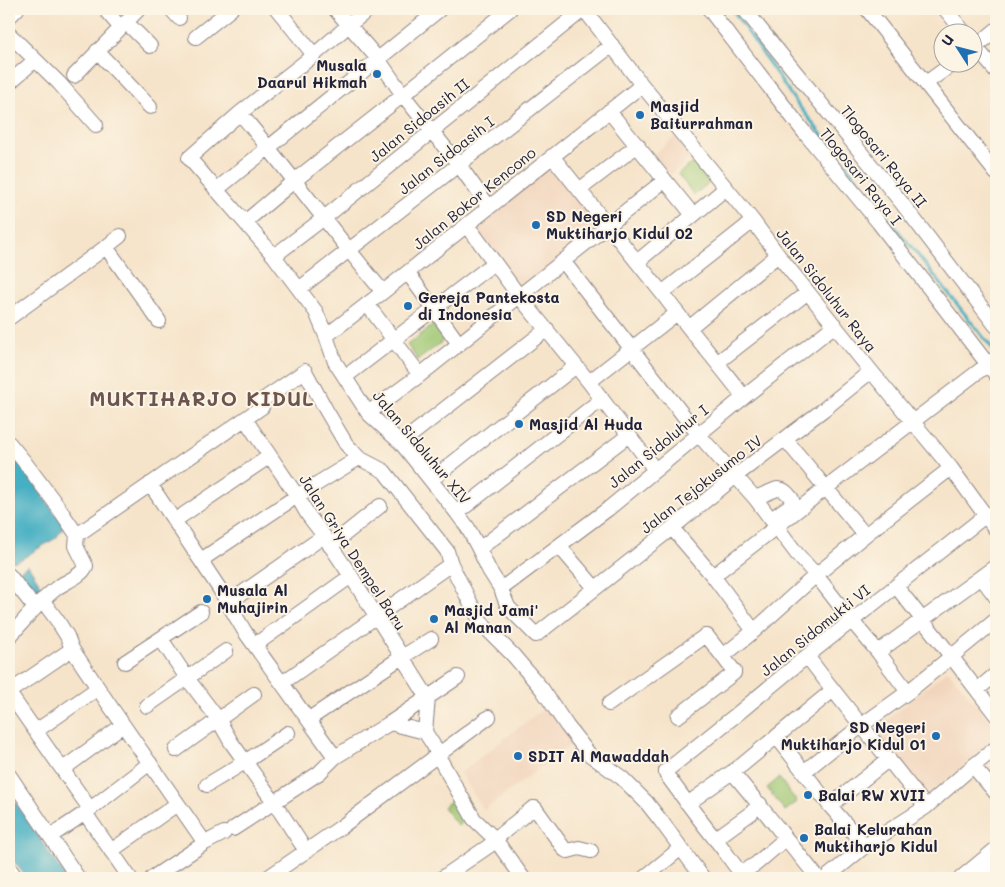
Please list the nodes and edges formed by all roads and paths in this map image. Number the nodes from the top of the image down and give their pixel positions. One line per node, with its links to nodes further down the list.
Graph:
1 (17, 9): 15 (street)
2 (106, 9): 17 (street)
3 (139, 9): 17 (street)
4 (231, 9): 21 (street)
5 (276, 9): 26 (street)
6 (335, 9): 18 (street)
7 (369, 9): 18 (street)
8 (440, 9): 28 (street)
9 (510, 9): 36 (street)
10 (584, 9): 23 (street, Jalan Sidoluhur Raya); 41 (street, Jalan Sidoasih II)
11 (709, 9): 87 (street, Tlogosari Raya I)
12 (744, 9): 79 (street, Tlogosari Raya II)
13 (867, 9): 34 (street)
14 (948, 10): 16 (street)
15 (9, 17)
16 (957, 22)
17 (123, 25): 24 (street); 25 (street)
18 (349, 25): 26 (street); 28 (street)
19 (996, 30): 22 (street)
20 (9, 34): 29 (street)
21 (196, 37)
22 (982, 41)
23 (612, 45): 35 (street, Jalan Sidoluhur Raya); 45 (street, Jalan Sidoasih I)
24 (150, 46)
25 (98, 51): 32 (street); 37 (street)
26 (314, 55): 39 (street)
27 (982, 56): 30 (street)
28 (378, 59): 36 (street); 43 (street)
29 (35, 60): 33 (street); 40 (street)
30 (996, 71)
31 (941, 72): 34 (street)
32 (74, 76)
33 (9, 83)
34 (926, 83): 46 (street)
35 (642, 84): 38 (street, Jalan Bokor Kencono); 49 (street, Jalan Sidoluhur Raya)
36 (403, 96): 41 (street); 48 (street)
37 (150, 107)
38 (609, 111): 42 (street); 44 (street, Jalan Bokor Kencono)
39 (240, 113): 43 (street); 50 (street, Jalan Sidoluhur XIV)
40 (96, 125)
41 (431, 131): 45 (street); 54 (street, Jalan Sidoasih II)
42 (638, 145): 47 (street); 51 (street)
43 (269, 148): 48 (street); 50 (street)
44 (552, 156): 51 (street); 52 (street, Jalan Bokor Kencono)
45 (459, 165): 52 (street); 61 (street, Jalan Sidoasih I)
46 (996, 173)
47 (665, 180): 53 (street); 58 (street)
48 (294, 181): 54 (street); 56 (street)
49 (726, 188): 53 (street); 55 (street, Jalan Sidoluhur Raya)
50 (216, 190): 56 (street, Jalan Sidoluhur XIV)
51 (579, 190): 58 (street)
52 (489, 207): 57 (street, Jalan Bokor Kencono)
53 (693, 215): 65 (street)
54 (324, 218): 61 (street); 63 (street, Jalan Sidoasih II)
55 (753, 221): 62 (street, Jalan Sidoluhur Raya); 70 (street)
56 (244, 222): 63 (street, Jalan Sidoluhur XIV)
57 (466, 225): 66 (street); 67 (street, Jalan Bokor Kencono)
58 (608, 226): 64 (street); 65 (street)
59 (120, 236): 60 (street)
60 (106, 246): 76 (street); 77 (street)
61 (349, 251): 68 (street, Jalan Sidoasih I); 69 (street)
62 (778, 255): 71 (street, Jalan Sidoluhur Raya); 80 (street)
63 (274, 256): 68 (street, Jalan Sidoluhur XIV)
64 (563, 261): 72 (street); 85 (street)
65 (637, 262): 70 (street)
66 (494, 263): 72 (street); 74 (street)
67 (408, 272): 69 (street, Jalan Bokor Kencono); 74 (street)
68 (299, 290): 82 (street, Jalan Sidoluhur XIV)
69 (383, 292): 73 (street, Jalan Bokor Kencono)
70 (662, 292): 75 (street)
71 (808, 292): 78 (street, Jalan Sidoluhur Raya); 86 (street)
72 (519, 296): 81 (street); 84 (street)
73 (367, 304): 82 (street, Jalan Bokor Kencono); 83 (street)
74 (434, 310): 83 (street); 84 (street)
75 (677, 313): 80 (street); 85 (street)
76 (9, 318)
77 (160, 321)
78 (835, 325): 89 (street, Jalan Sidoluhur Raya); 93 (street, Jalan Sidoluhur I)
79 (996, 326)
80 (689, 328): 86 (street)
81 (547, 329): 88 (street); 102 (street)
82 (326, 336): 91 (street, Jalan Sidoluhur XIV)
83 (394, 340): 90 (street); 91 (street)
84 (459, 344): 90 (street)
85 (632, 348): 92 (street); 98 (street)
86 (718, 362): 93 (street)
87 (993, 365): 97 (street)
88 (576, 366): 92 (street); 108 (street)
89 (871, 371): 97 (street, Jalan Sidoluhur Raya); 100 (street, Jalan Tejokusumo IV)
90 (420, 375): 95 (street)
91 (345, 377): 95 (street, Jalan Sidoluhur XIV)
92 (589, 382): 94 (street)
93 (744, 397): 98 (street, Jalan Sidoluhur I)
94 (602, 399): 99 (street); 114 (street)
95 (368, 413): 102 (street, Jalan Sidoluhur XIV)
96 (245, 419): 103 (street, Jalan Griya Dempel Baru); 104 (street); 109 (street)
97 (913, 421): 105 (street, Jalan Sidoluhur Raya); 110 (street)
98 (698, 434): 106 (street, Jalan Sidoluhur I); 107 (street)
99 (629, 435): 106 (street); 124 (street)
100 (785, 439): 107 (street, Jalan Tejokusumo IV); 110 (street)
101 (9, 443): 120 (street)
102 (401, 443): 108 (street, Jalan Sidoluhur XIV)
103 (270, 456): 111 (street, Jalan Griya Dempel Baru); 116 (street)
104 (360, 458): 111 (street); 126 (street)
105 (951, 468): 115 (street, Jalan Sidoluhur Raya); 121 (street)
106 (655, 470): 123 (street, Jalan Sidoluhur I)
107 (736, 476): 112 (street); 118 (street, Jalan Tejokusumo IV)
108 (431, 480): 114 (street, Jalan Sidoluhur XIV)
109 (150, 484): 116 (street); 120 (street)
110 (826, 488): 117 (street); 121 (street)
111 (297, 496): 122 (street, Jalan Griya Dempel Baru); 125 (street)
112 (755, 498): 117 (street); 117 (street)
113 (380, 506): 122 (street)
114 (457, 513): 124 (street, Jalan Sidoluhur XIV)
115 (985, 516): 119 (street, Jalan Sidoluhur Raya); 133 (street, Jalan Sidomukti VI)
116 (174, 521): 125 (street)
117 (774, 523): 129 (street); 131 (street)
118 (672, 528): 131 (street); 134 (street, Jalan Tejokusumo IV)
119 (996, 530)
120 (77, 535): 137 (street)
121 (864, 535): 129 (street)
122 (327, 541): 130 (street, Jalan Griya Dempel Baru); 138 (street)
123 (559, 546): 134 (street); 135 (street, Jalan Sidoluhur I)
124 (479, 549): 135 (street, Jalan Sidoluhur XIV)
125 (201, 560): 138 (street)
126 (451, 564): 140 (street); 210 (street)
127 (996, 566): 132 (street)
128 (9, 575): 137 (street)
129 (816, 575): 141 (street); 145 (street)
130 (351, 576): 140 (street, Jalan Griya Dempel Baru); 149 (street)
131 (713, 576): 145 (street)
132 (981, 577): 136 (street); 142 (street)
133 (896, 586): 141 (street, Jalan Sidomukti VI); 142 (street)
134 (594, 588): 144 (street, Jalan Tejokusumo IV)
135 (501, 589): 144 (street, Jalan Sidoluhur XIV)
136 (996, 597)
137 (36, 603): 146 (street); 150 (street)
138 (228, 603): 149 (street)
139 (201, 612): 147 (street)
140 (377, 617): 156 (street, Jalan Griya Dempel Baru); 161 (street)
141 (851, 620): 152 (street); 154 (street, Jalan Sidomukti VI)
142 (922, 620): 152 (street); 155 (street)
143 (996, 620): 155 (street)
144 (551, 624)
145 (754, 631): 153 (street)
146 (9, 637)
147 (161, 639): 157 (street); 160 (street)
148 (431, 639): 156 (street)
149 (255, 645): 161 (street)
150 (72, 650): 162 (street); 166 (street)
151 (226, 651): 160 (street)
152 (878, 652): 165 (street)
153 (723, 656): 169 (street); 172 (street)
154 (807, 656): 163 (street); 198 (street, Jalan Sidomukti VI)
155 (951, 656): 164 (street); 165 (street)
156 (402, 657): 168 (street, Jalan Griya Dempel Baru); 175 (street)
157 (125, 662)
158 (996, 674): 164 (street)
159 (458, 677): 168 (street)
160 (187, 678): 170 (street); 174 (street)
161 (282, 683): 175 (street)
162 (98, 688): 177 (street); 179 (street)
163 (833, 690): 178 (street); 182 (street)
164 (976, 690): 171 (street)
165 (908, 692): 178 (street)
166 (9, 693): 179 (street)
167 (254, 694): 174 (street)
168 (428, 698): 176 (street); 180 (street)
169 (609, 704)
170 (147, 706)
171 (996, 715)
172 (678, 716)
173 (490, 717): 185 (street)
174 (218, 719): 184 (street); 188 (street)
175 (309, 720): 186 (street)
176 (390, 724): 180 (street); 186 (street)
177 (123, 725): 189 (street); 191 (street)
178 (862, 725): 187 (street); 193 (street)
179 (36, 731): 191 (street)
180 (424, 732): 185 (street)
181 (288, 733): 188 (street)
182 (777, 737): 192 (street); 193 (street)
183 (996, 748): 190 (street)
184 (176, 750)
185 (438, 756): 205 (street); 213 (street)
186 (336, 757): 197 (street)
187 (889, 759): 201 (street); 202 (street)
188 (245, 762): 195 (street); 197 (street)
189 (150, 763): 199 (street); 203 (street)
190 (973, 766): 196 (street); 202 (street)
191 (62, 769): 203 (street)
192 (732, 772): 198 (street); 200 (street)
193 (805, 772): 201 (street)
194 (9, 775): 204 (street)
195 (207, 785)
196 (996, 793)
197 (274, 802): 208 (street); 213 (street)
198 (686, 802): 206 (street)
199 (177, 804): 208 (street); 212 (street)
200 (760, 804): 206 (street); 207 (street)
201 (830, 806): 209 (street)
202 (926, 807): 209 (street)
203 (88, 811): 204 (street); 212 (street)
204 (51, 836): 219 (street)
205 (495, 839): 214 (street); 222 (street); 223 (street)
206 (716, 839): 207 (street)
207 (785, 839): 226 (street)
208 (205, 843): 220 (street)
209 (865, 846): 227 (street)
210 (681, 848): 224 (street); 225 (street)
211 (996, 850): 228 (street)
212 (111, 851): 217 (street)
213 (306, 851): 221 (street)
214 (591, 851)
215 (996, 866): 229 (street)
216 (9, 868): 218 (street)
217 (127, 877)
218 (16, 878)
219 (78, 878)
220 (152, 878)
221 (267, 878)
222 (442, 878)
223 (522, 878)
224 (644, 878)
225 (702, 878)
226 (818, 878)
227 (826, 878)
228 (962, 878)
229 (981, 878)

